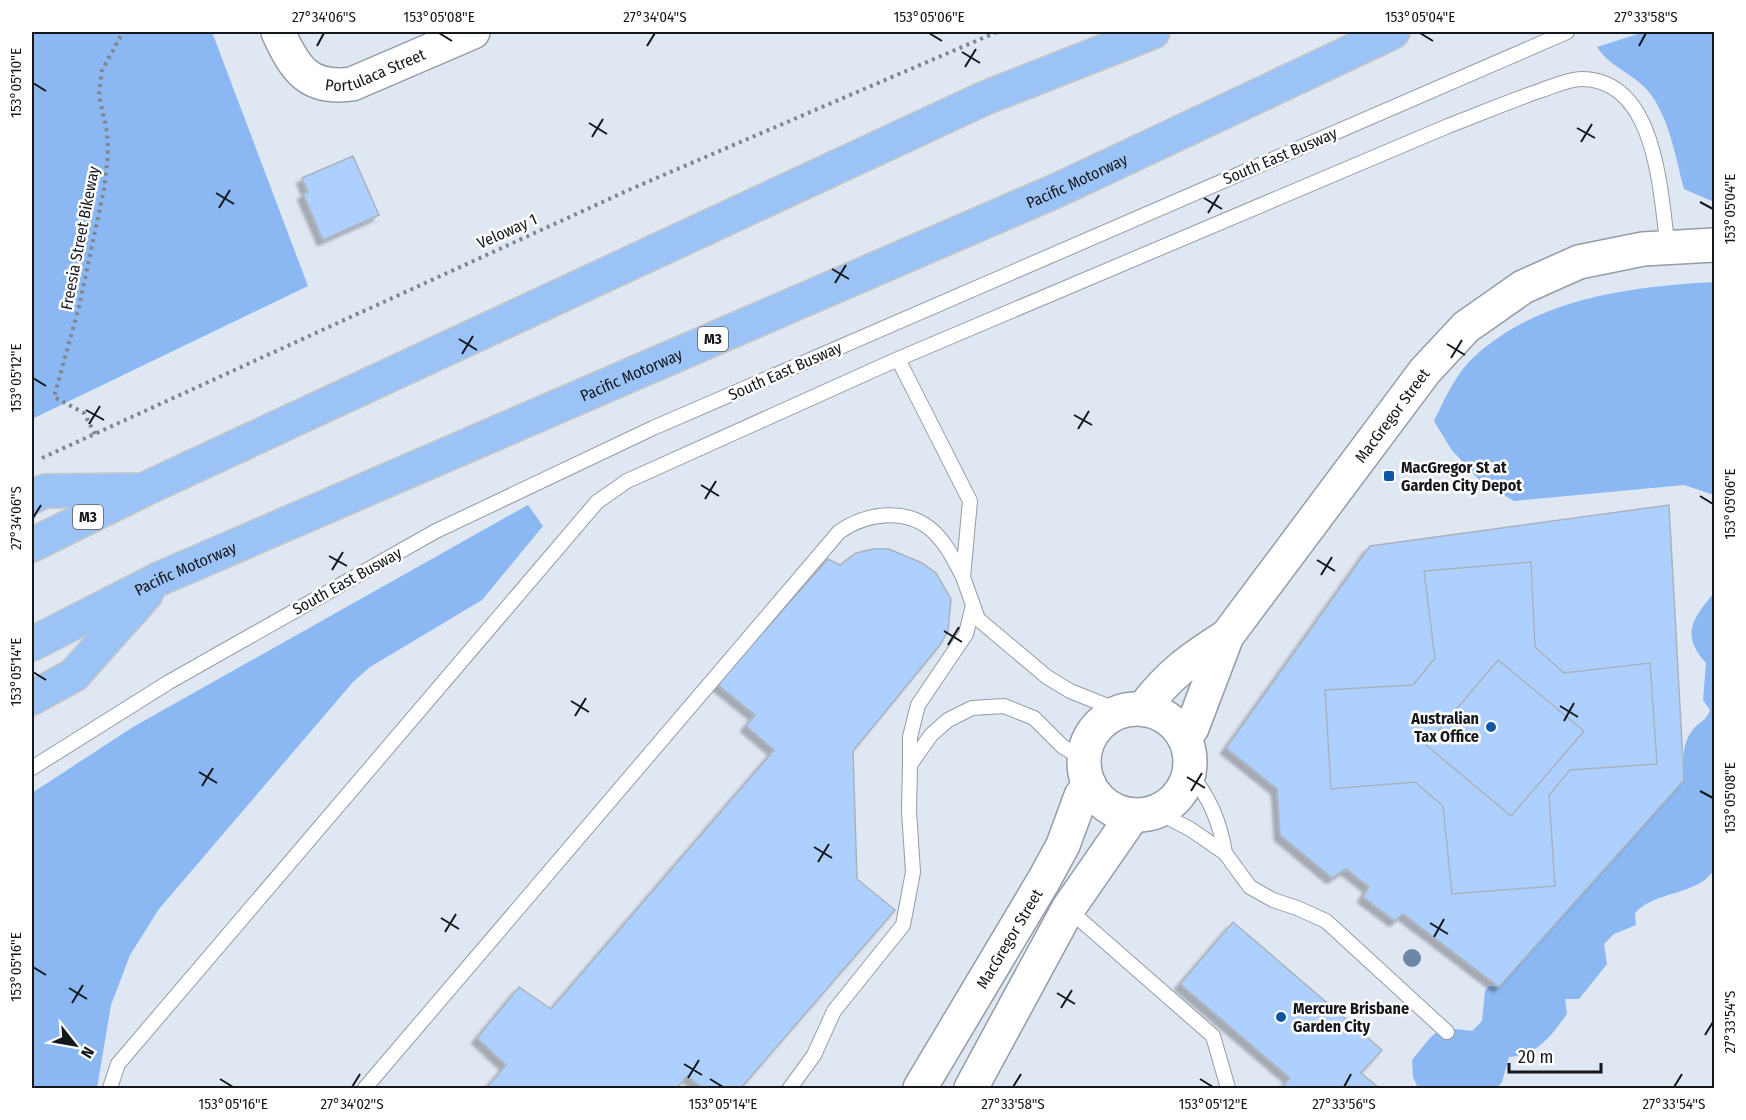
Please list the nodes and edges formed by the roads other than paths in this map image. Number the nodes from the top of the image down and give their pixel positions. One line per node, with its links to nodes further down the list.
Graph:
1 (278, 32): 2 (street, Portulaca Street)
2 (473, 32)
3 (1153, 32): 9 (highway, M3)
4 (1393, 32): 13 (highway, Pacific Motorway / M3)
5 (1567, 32): 21 (lane, South East Busway)
6 (1714, 245): 7 (street, MacGregor Street)
7 (1668, 248): 8 (lane); 15 (street, MacGregor Street)
8 (898, 360): 12 (lane); 28 (lane)
9 (145, 489): 10 (highway); 11 (highway, M3)
10 (32, 497)
11 (32, 545)
12 (963, 577): 14 (lane); 29 (lane)
13 (159, 579): 16 (highway, Pacific Motorway / M3); 17 (highway)
14 (973, 605): 18 (lane); 20 (lane)
15 (1227, 636): 18 (street, MacGregor Street); 19 (street, MacGregor Street)
16 (32, 644)
17 (32, 698)
18 (1132, 710): 19 (street); 22 (street)
19 (1184, 737): 23 (street)
20 (910, 765): 22 (lane); 30 (lane)
21 (32, 768)
22 (1086, 772): 24 (street); 31 (street, MacGregor Street)
23 (1189, 772): 24 (street); 25 (lane)
24 (1144, 813): 25 (lane); 26 (street)
25 (1226, 853): 27 (lane)
26 (1068, 909): 32 (street); 33 (lane)
27 (1448, 1032)
28 (110, 1089)
29 (365, 1089)
30 (790, 1089)
31 (920, 1089)
32 (971, 1089)
33 (1228, 1089)

